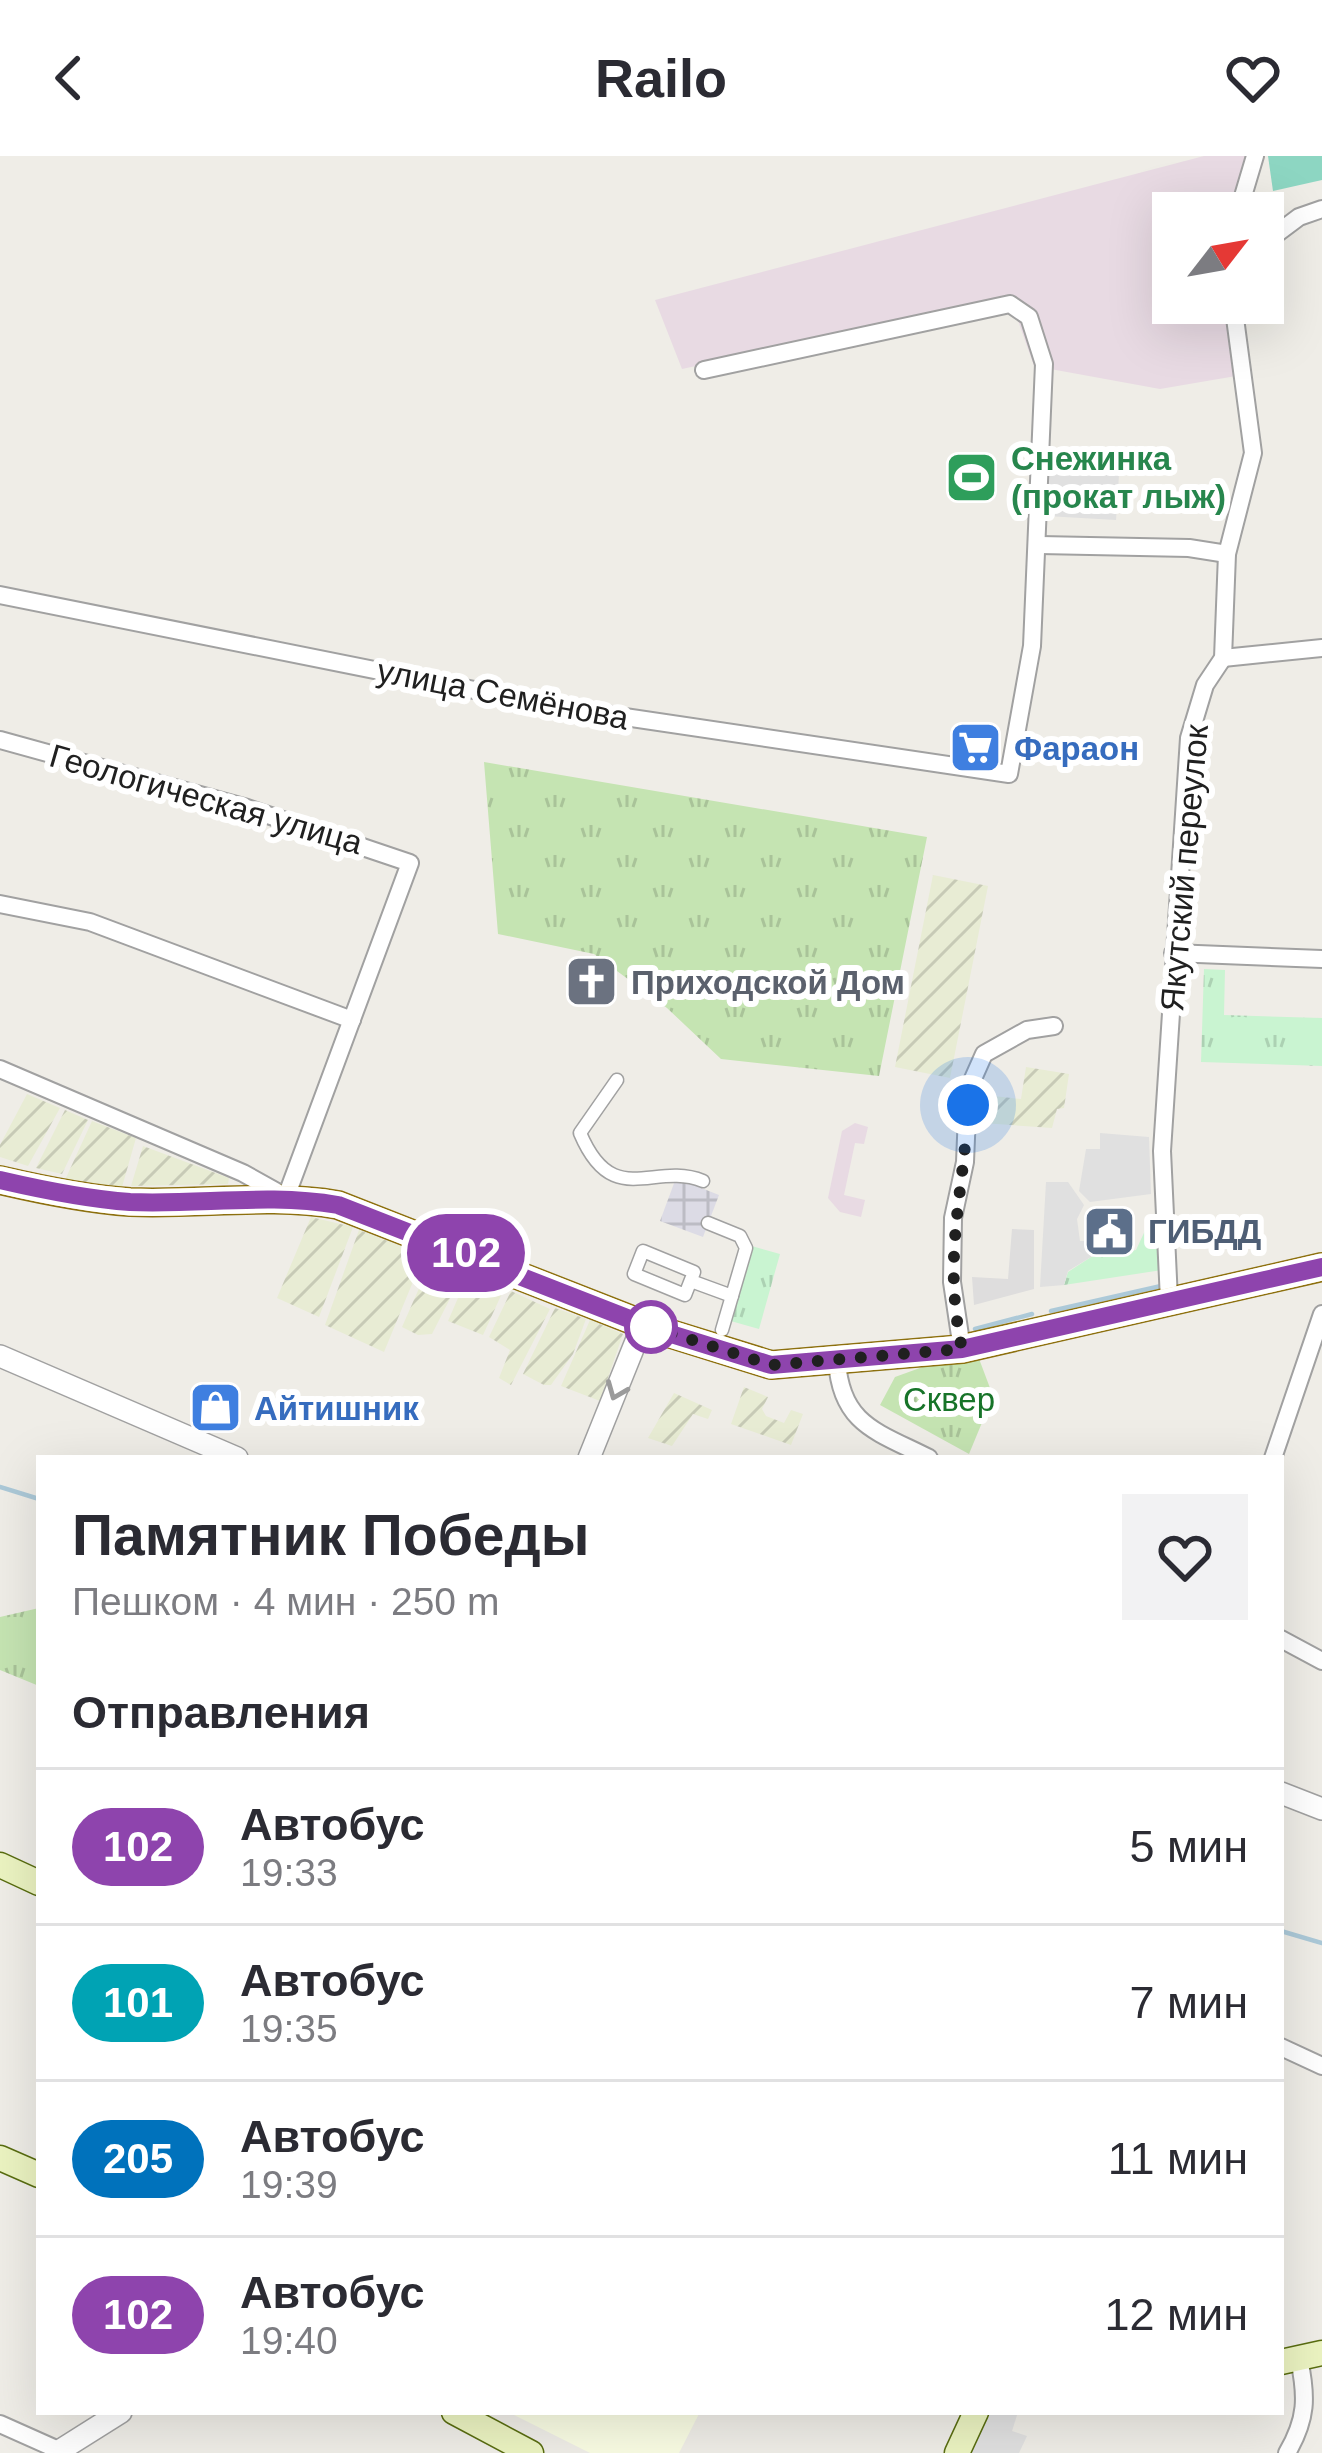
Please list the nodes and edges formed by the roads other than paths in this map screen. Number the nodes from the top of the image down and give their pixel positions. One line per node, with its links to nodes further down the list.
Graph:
1 (1255, 156): 2 (street)
2 (1244, 192)
3 (1322, 209): 4 (street)
4 (1284, 228)
5 (1236, 324): 8 (street, Якутский переулок)
6 (704, 370): 7 (street)
7 (1040, 545): 8 (street); 9 (street, улица Семёнова)
8 (1227, 554): 11 (street, Якутский переулок)
9 (0, 595)
10 (1322, 648): 11 (street)
11 (1223, 658): 14 (street, Якутский переулок)
12 (0, 740): 16 (street, Геологическая улица)
13 (0, 904): 16 (street)
14 (1173, 953): 15 (street); 28 (street, Якутский переулок)
15 (1322, 959)
16 (352, 1020): 22 (street)
17 (1054, 1026): 32 (street)
18 (0, 1069): 22 (street)
19 (617, 1080): 21 (street)
20 (0, 1180): 22 (main road)
21 (703, 1181)
22 (286, 1196): 30 (main road)
23 (708, 1223): 27 (street)
24 (1321, 1267): 25 (street); 28 (main road)
25 (1322, 1276)
26 (691, 1281): 26 (street); 27 (street)
27 (732, 1296): 31 (street)
28 (1169, 1300): 32 (main road)
29 (1322, 1314): 38 (street)
30 (643, 1324): 34 (main road); 36 (street, one-way to 36)
31 (722, 1330)
32 (962, 1349): 34 (main road)
33 (0, 1356): 35 (street)
34 (837, 1361): 37 (street)
35 (230, 1455)
36 (590, 1455)
37 (924, 1455)
38 (1275, 1455)
39 (1284, 1641): 40 (street)
40 (1322, 1660)
41 (1284, 1794): 42 (street)
42 (1322, 1809)
43 (0, 1865): 44 (main road)
44 (36, 1882)
45 (1284, 2048): 46 (street)
46 (1322, 2066)
47 (0, 2158): 48 (main road)
48 (36, 2174)
49 (1301, 2358): 57 (street)
50 (117, 2415): 54 (street)
51 (460, 2415): 55 (main road)
52 (975, 2415): 56 (main road)
53 (0, 2424): 54 (street)
54 (60, 2452)
55 (531, 2453)
56 (957, 2453)
57 (1287, 2453)

